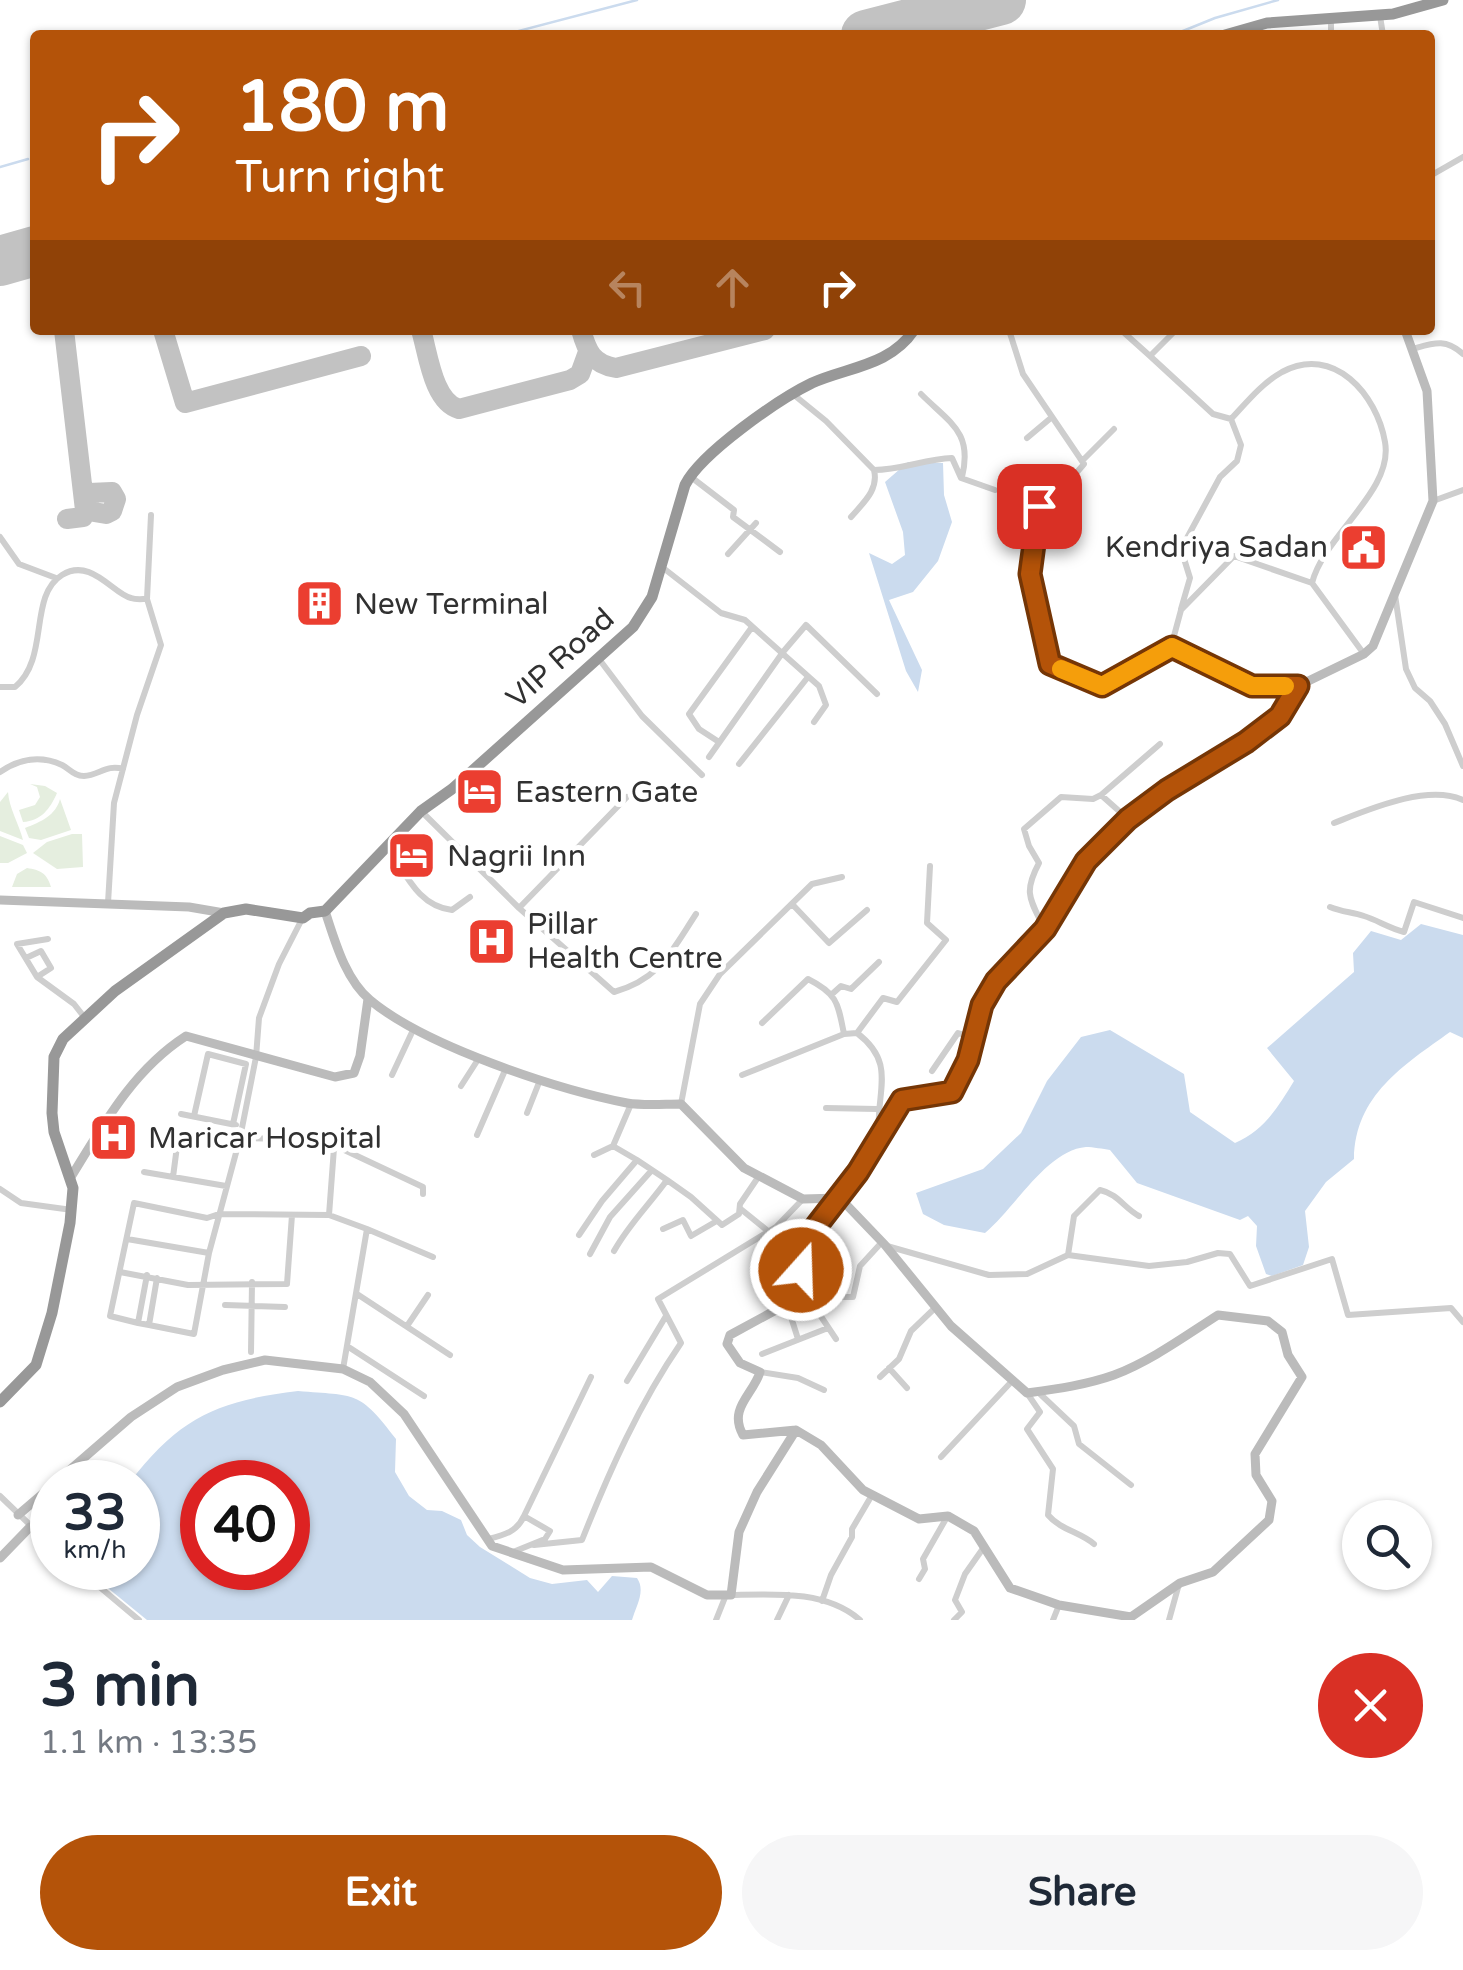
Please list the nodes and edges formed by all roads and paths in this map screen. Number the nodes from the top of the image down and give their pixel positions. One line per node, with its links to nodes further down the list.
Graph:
1 (1443, 0): 2 (highway)
2 (1380, 15): 3 (highway); 8 (street)
3 (1331, 18): 4 (highway); 7 (street)
4 (1296, 21): 5 (highway); 6 (street)
5 (1267, 29)
6 (1296, 30)
7 (1331, 30)
8 (1382, 30)
9 (1463, 157): 10 (street)
10 (1435, 173)
11 (910, 335): 20 (highway, VIP Road)
12 (1011, 335): 21 (street)
13 (1127, 335): 18 (street)
14 (1171, 335): 18 (street)
15 (1407, 335): 16 (street)
16 (1412, 349): 17 (street); 31 (street)
17 (1463, 354)
18 (1150, 356): 22 (street)
19 (921, 394): 28 (street)
20 (794, 395): 26 (street); 27 (highway, VIP Road)
21 (1052, 417): 24 (street); 25 (street)
22 (1231, 419): 40 (street); 43 (street)
23 (1114, 430): 25 (street)
24 (1026, 438)
25 (1082, 461): 45 (street)
26 (874, 470): 28 (street); 33 (street)
27 (690, 476): 34 (street); 38 (highway, VIP Road)
28 (961, 478): 29 (street)
29 (995, 490)
30 (1463, 490): 31 (street)
31 (1433, 501): 41 (street)
32 (151, 515): 42 (street)
33 (851, 517)
34 (753, 526): 36 (street); 37 (street)
35 (0, 537): 39 (street)
36 (780, 552)
37 (728, 554)
38 (661, 566): 44 (street); 48 (highway, VIP Road)
39 (56, 578): 42 (street); 51 (street)
40 (1312, 583): 43 (street); 47 (street)
41 (1394, 593): 47 (street); 58 (street)
42 (147, 599): 59 (street)
43 (1180, 610): 45 (street)
44 (752, 627): 46 (street); 54 (street)
45 (1172, 647): 50 (street)
46 (783, 652): 49 (street); 52 (street); 54 (street)
47 (1364, 654): 50 (street)
48 (598, 658): 61 (street); 65 (highway, VIP Road)
49 (808, 677): 53 (street); 57 (street)
50 (1298, 686): 66 (street)
51 (0, 687)
52 (877, 694)
53 (814, 722)
54 (721, 742): 56 (street)
55 (1160, 744): 62 (street)
56 (709, 757)
57 (740, 764)
58 (1463, 766)
59 (123, 769): 60 (street); 73 (street)
60 (0, 772)
61 (702, 775)
62 (1101, 796): 66 (street); 83 (street)
63 (626, 797): 76 (street)
64 (1463, 800): 67 (street)
65 (422, 812): 68 (highway, VIP Road); 76 (street)
66 (1128, 819): 83 (street)
67 (1334, 823)
68 (388, 848): 71 (street); 78 (highway, VIP Road)
69 (930, 866): 94 (street)
70 (842, 877): 74 (street)
71 (470, 897)
72 (0, 900): 73 (street, VIP Road)
73 (108, 903): 79 (street, VIP Road)
74 (792, 904): 77 (street); 105 (street)
75 (1330, 907): 82 (street)
76 (519, 908): 80 (street)
77 (866, 910)
78 (325, 911): 81 (highway, VIP Road); 89 (street)
79 (224, 913): 81 (highway, VIP Road); 90 (highway)
80 (696, 914)
81 (303, 918): 97 (street)
82 (1463, 918)
83 (1045, 929): 95 (street)
84 (48, 940): 85 (street)
85 (26, 958): 87 (street); 87 (street)
86 (878, 962): 88 (street)
87 (37, 977): 90 (street)
88 (831, 995): 91 (street); 93 (street)
89 (368, 999): 92 (street); 97 (street)
90 (85, 1018): 124 (highway)
91 (762, 1023)
92 (415, 1027): 96 (street); 101 (street)
93 (844, 1034): 94 (street); 100 (street)
94 (856, 1034): 107 (street)
95 (974, 1038): 99 (street); 114 (street)
96 (480, 1056): 98 (street); 103 (street)
97 (256, 1057): 111 (street); 124 (street)
98 (506, 1066): 102 (street); 113 (street)
99 (932, 1071)
100 (742, 1075)
101 (392, 1076)
102 (541, 1079): 104 (street); 108 (street)
103 (461, 1086)
104 (631, 1104): 105 (street); 116 (street)
105 (681, 1104): 122 (street)
106 (826, 1108): 107 (street)
107 (877, 1110): 114 (street)
108 (528, 1113)
109 (182, 1114): 110 (street)
110 (194, 1116): 111 (street); 111 (street)
111 (238, 1126): 115 (street)
112 (179, 1131): 123 (street)
113 (477, 1134)
114 (880, 1137): 129 (street)
115 (240, 1138): 117 (street); 126 (street)
116 (613, 1146): 118 (street); 119 (street)
117 (334, 1148): 128 (street); 135 (street)
118 (594, 1155)
119 (638, 1160): 120 (street); 142 (street)
120 (652, 1170): 125 (street); 147 (street)
121 (144, 1172): 123 (street)
122 (759, 1176): 130 (street); 132 (street)
123 (173, 1177): 126 (street)
124 (71, 1178): 131 (highway)
125 (667, 1180): 137 (street); 145 (street)
126 (226, 1186): 133 (street)
127 (0, 1189): 131 (street)
128 (423, 1194)
129 (840, 1198): 130 (street); 140 (street); 144 (street)
130 (803, 1200): 141 (street)
131 (72, 1210): 188 (highway)
132 (742, 1210): 137 (street); 141 (street)
133 (218, 1214): 134 (street); 143 (street); 146 (street)
134 (292, 1215): 135 (street); 154 (street)
135 (330, 1215): 138 (street)
136 (1140, 1216): 148 (street)
137 (715, 1222): 139 (street)
138 (367, 1229): 149 (street); 155 (street)
139 (663, 1229)
140 (812, 1231): 157 (street); 158 (street)
141 (768, 1232): 164 (street)
142 (578, 1235)
143 (127, 1239): 146 (street); 150 (street)
144 (884, 1244): 148 (street); 157 (street); 162 (street)
145 (614, 1251)
146 (209, 1253): 153 (street)
147 (590, 1254)
148 (1068, 1256): 166 (street)
149 (434, 1257)
150 (120, 1272): 151 (street); 167 (street)
151 (148, 1276): 152 (street); 167 (street)
152 (158, 1278): 153 (street); 168 (street)
153 (204, 1282): 154 (street); 168 (street)
154 (252, 1282): 160 (street)
155 (357, 1294): 169 (street); 173 (street)
156 (428, 1295): 169 (street)
157 (830, 1297): 161 (street)
158 (798, 1298): 161 (street); 179 (street)
159 (225, 1305): 160 (street)
160 (252, 1306): 163 (street); 174 (street)
161 (814, 1306): 170 (street)
162 (936, 1307): 177 (street); 182 (street)
163 (285, 1308)
164 (666, 1314): 183 (street); 202 (street)
165 (791, 1317): 171 (street)
166 (1463, 1322)
167 (138, 1323): 168 (street)
168 (148, 1324)
169 (406, 1326): 176 (street)
170 (828, 1328): 171 (street); 172 (street)
171 (798, 1339): 175 (street)
172 (836, 1339)
173 (347, 1346): 178 (street); 187 (street)
174 (251, 1352)
175 (762, 1354)
176 (450, 1355)
177 (889, 1368): 181 (street); 184 (street)
178 (342, 1369): 191 (street); 200 (street)
179 (760, 1372): 185 (street); 189 (street)
180 (591, 1377): 197 (street)
181 (880, 1377)
182 (1013, 1380): 186 (street); 190 (street)
183 (628, 1381)
184 (908, 1388)
185 (824, 1390)
186 (1032, 1392): 192 (street); 201 (street); 207 (street)
187 (424, 1396)
188 (0, 1402)
189 (796, 1430): 193 (street); 209 (street)
190 (942, 1457)
191 (81, 1460)
192 (1131, 1485)
193 (872, 1495): 198 (street); 211 (street)
194 (0, 1496): 196 (street)
195 (30, 1505): 196 (street)
196 (18, 1515): 199 (street)
197 (524, 1516): 200 (street); 202 (street)
198 (948, 1516): 203 (street); 206 (street)
199 (30, 1526): 205 (street)
200 (488, 1539): 204 (street)
201 (1094, 1544)
202 (534, 1545): 204 (street)
203 (985, 1546): 212 (street); 217 (street)
204 (512, 1552): 209 (street)
205 (0, 1558)
206 (919, 1579)
207 (1180, 1583): 212 (street); 219 (street)
208 (104, 1590): 213 (street)
209 (728, 1595): 210 (street); 214 (street)
210 (789, 1595): 211 (street); 215 (street)
211 (822, 1601): 216 (street)
212 (1059, 1605): 218 (street)
213 (139, 1620)
214 (716, 1620)
215 (777, 1620)
216 (860, 1620)
217 (954, 1620)
218 (1052, 1620)
219 (1170, 1620)

